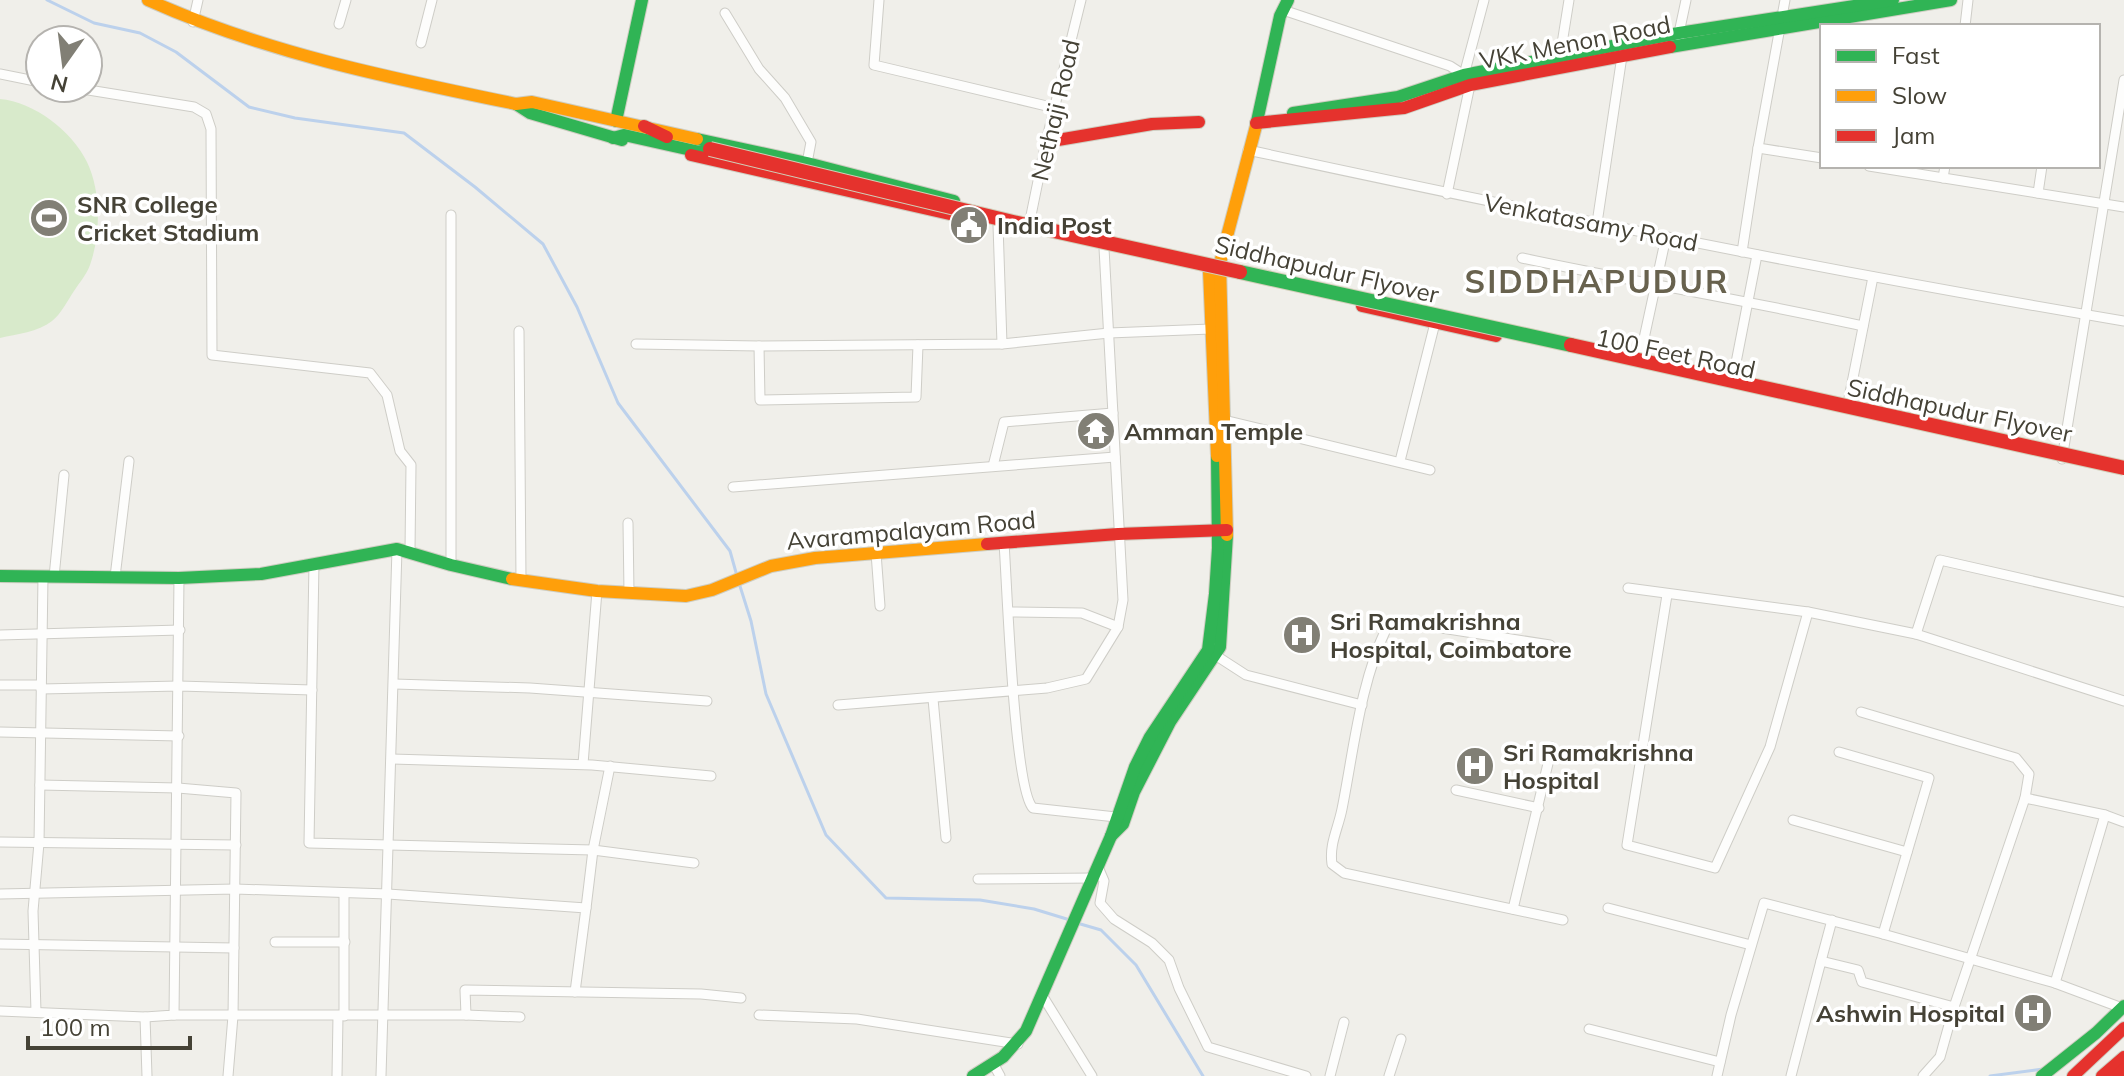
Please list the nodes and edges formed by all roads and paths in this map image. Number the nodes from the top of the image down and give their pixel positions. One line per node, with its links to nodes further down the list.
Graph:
1 (148, 0): 17 (main road)
2 (198, 0): 17 (street)
3 (346, 0): 19 (street)
4 (432, 0): 22 (street)
5 (642, 0): 34 (main road)
6 (879, 0): 32 (street)
7 (1081, 0): 32 (street, Nethaji Road)
8 (1484, 0): 27 (street)
9 (1569, 0): 23 (street)
10 (1686, 0): 21 (street)
11 (1785, 0): 18 (street)
12 (1893, 0): 18 (main road, VKK Menon Road)
13 (1951, 0): 18 (main road, VKK Menon Road)
14 (1968, 0): 20 (street)
15 (1286, 5): 27 (street); 33 (main road)
16 (725, 13): 43 (street)
17 (193, 22): 31 (main road)
18 (1782, 22): 21 (main road, VKK Menon Road); 40 (street)
19 (339, 24)
20 (1965, 24)
21 (1679, 39): 23 (main road, VKK Menon Road); 24 (main road, VKK Menon Road)
22 (421, 43)
23 (1560, 56): 27 (main road, VKK Menon Road)
24 (1622, 56): 27 (main road, VKK Menon Road); 53 (street)
25 (0, 74): 26 (street)
26 (24, 79)
27 (1467, 80): 33 (main road, VKK Menon Road); 49 (street)
28 (2124, 80): 30 (street)
29 (104, 93): 94 (street)
30 (2122, 103): 50 (street)
31 (516, 104): 34 (main road); 37 (main road)
32 (1055, 108): 39 (street, Nethaji Road)
33 (1257, 120): 41 (main road)
34 (616, 121): 36 (main road)
35 (1199, 122): 39 (main road)
36 (644, 126): 38 (main road, Siddhapudur Flyover); 43 (main road)
37 (613, 138): 38 (main road, Siddhapudur Flyover); 54 (main road)
38 (670, 141): 86 (main road, Siddhapudur Flyover, bridge)
39 (1046, 142): 55 (street, Nethaji Road)
40 (1758, 148): 42 (street); 58 (street)
41 (1248, 150): 49 (street, Venkatasamy Road); 61 (main road)
42 (1820, 158)
43 (807, 163): 55 (main road)
44 (1881, 168): 47 (street)
45 (1945, 168): 47 (street)
46 (2042, 168): 48 (street)
47 (1943, 178): 48 (street)
48 (2038, 193): 50 (street)
49 (1447, 194): 53 (street, Venkatasamy Road)
50 (2104, 204): 51 (street); 65 (street)
51 (2124, 207)
52 (451, 215): 97 (street)
53 (1597, 223): 56 (street, Venkatasamy Road)
54 (998, 225): 55 (main road); 73 (street)
55 (1029, 226): 57 (main road); 61 (main road)
56 (1666, 237): 58 (street, Venkatasamy Road); 63 (street)
57 (1104, 248): 61 (main road); 71 (street)
58 (1742, 252): 59 (street, Venkatasamy Road)
59 (1757, 255): 62 (street, Venkatasamy Road); 64 (street)
60 (1522, 258): 63 (street)
61 (1216, 269): 67 (main road, 100 Feet Road); 69 (main road); 76 (main road, 100 Feet Road); 80 (main road)
62 (1873, 277): 65 (street, Venkatasamy Road); 68 (street)
63 (1654, 286): 64 (street); 76 (street)
64 (1748, 301): 68 (street); 77 (street)
65 (2087, 315): 66 (street, Venkatasamy Road); 81 (street)
66 (2124, 321)
67 (1435, 323): 81 (main road, 100 Feet Road); 84 (street)
68 (1863, 326): 78 (street)
69 (1211, 329): 71 (street); 91 (main road)
70 (519, 331): 102 (street)
71 (1109, 333): 73 (street); 79 (street)
72 (636, 344): 75 (street)
73 (1002, 344): 74 (street)
74 (918, 345): 75 (street); 75 (street)
75 (759, 346)
76 (1640, 357): 77 (main road, 100 Feet Road)
77 (1733, 378): 78 (main road, 100 Feet Road)
78 (1848, 403): 81 (main road, 100 Feet Road)
79 (1113, 413): 82 (street); 85 (street)
80 (1224, 420): 84 (street); 91 (main road)
81 (2063, 454): 86 (main road, 100 Feet Road)
82 (1115, 457): 85 (street); 92 (street)
83 (129, 461): 100 (street)
84 (1400, 461): 87 (street)
85 (993, 466): 89 (street)
86 (2124, 468)
87 (1430, 470)
88 (64, 475): 99 (street)
89 (733, 487)
90 (628, 523): 105 (street)
91 (1221, 530): 92 (main road, Avarampalayam Road); 117 (main road)
92 (1118, 534): 93 (main road, Avarampalayam Road); 111 (street)
93 (1004, 543): 95 (main road, Avarampalayam Road); 109 (street)
94 (404, 550): 96 (main road, Avarampalayam Road); 97 (main road, Avarampalayam Road); 118 (street)
95 (876, 553): 105 (main road, Avarampalayam Road); 108 (street)
96 (314, 563): 101 (main road, Avarampalayam Road); 122 (street)
97 (451, 565): 102 (main road, Avarampalayam Road)
98 (0, 576): 99 (main road, Avarampalayam Road)
99 (48, 577): 100 (main road, Avarampalayam Road); 115 (street)
100 (115, 577): 101 (main road, Avarampalayam Road)
101 (179, 578): 112 (street)
102 (521, 580): 104 (main road, Avarampalayam Road)
103 (1628, 588): 106 (street)
104 (597, 591): 105 (main road, Avarampalayam Road); 123 (street)
105 (629, 593)
106 (1667, 595): 110 (street); 110 (street)
107 (2124, 602): 113 (street)
108 (880, 606)
109 (1009, 612): 111 (street); 124 (street)
110 (1808, 612): 113 (street)
111 (1118, 627): 124 (street)
112 (180, 630): 115 (street); 120 (street)
113 (1916, 634): 127 (street)
114 (0, 635): 115 (street)
115 (42, 635): 121 (street)
116 (1550, 645): 129 (street)
117 (1212, 653): 129 (street); 146 (main road); 149 (main road)
118 (394, 684): 123 (street); 136 (street)
119 (0, 685): 121 (street)
120 (179, 686): 121 (street); 122 (street); 133 (street)
121 (41, 687): 131 (street)
122 (312, 690): 154 (street)
123 (589, 691): 126 (street); 137 (street)
124 (1013, 691): 125 (street); 146 (street)
125 (933, 699): 128 (street); 150 (street)
126 (707, 701)
127 (2124, 701)
128 (838, 705)
129 (1362, 705): 169 (street)
130 (1861, 712): 143 (street)
131 (41, 731): 132 (street); 133 (street); 140 (street)
132 (0, 732)
133 (179, 736): 141 (street)
134 (1552, 747): 144 (street)
135 (1839, 752): 157 (street)
136 (392, 759): 137 (street); 154 (street)
137 (583, 764): 138 (street)
138 (610, 766): 139 (street); 156 (street)
139 (711, 776)
140 (40, 785): 141 (street); 152 (street)
141 (178, 788): 153 (street); 155 (street)
142 (1456, 790): 144 (street)
143 (2025, 798): 145 (street); 180 (street)
144 (1539, 808): 169 (street)
145 (2105, 815): 148 (street); 182 (street)
146 (1116, 817): 149 (main road)
147 (1793, 820): 157 (street)
148 (2124, 822)
149 (1111, 836): 159 (main road)
150 (946, 838)
151 (0, 842): 152 (street)
152 (39, 843): 155 (street); 163 (street)
153 (236, 845): 155 (street); 161 (street)
154 (389, 845): 156 (street); 166 (street)
155 (177, 846): 162 (street)
156 (593, 850): 158 (street); 167 (street)
157 (1907, 852): 172 (street)
158 (694, 863)
159 (1094, 876): 160 (street); 184 (main road); 214 (street)
160 (978, 879)
161 (235, 889): 162 (street); 165 (street); 179 (street)
162 (177, 890): 163 (street); 178 (street)
163 (34, 893): 164 (street); 176 (street)
164 (0, 894)
165 (344, 894): 166 (street); 174 (street)
166 (388, 894): 167 (street); 195 (street)
167 (586, 908): 183 (street)
168 (1608, 908): 177 (street)
169 (1513, 909): 170 (street)
170 (1563, 920)
171 (1832, 920): 172 (street); 177 (street); 181 (street)
172 (1883, 934): 180 (street)
173 (275, 942): 174 (street)
174 (345, 942): 194 (street)
175 (0, 944): 176 (street)
176 (33, 944): 178 (street); 189 (street)
177 (1751, 945): 204 (street)
178 (175, 947): 179 (street); 190 (street)
179 (234, 948): 193 (street)
180 (1971, 958): 182 (street); 186 (street)
181 (1821, 961): 186 (street); 218 (street)
182 (2055, 983): 187 (street)
183 (575, 992): 185 (street); 191 (street)
184 (1042, 995): 202 (main road); 213 (street)
185 (741, 998)
186 (1954, 1007): 219 (street)
187 (2123, 1007): 207 (main road)
188 (0, 1011): 189 (street)
189 (36, 1012): 196 (street)
190 (174, 1015): 193 (street); 196 (street)
191 (466, 1015): 195 (street); 197 (street)
192 (759, 1015): 202 (street)
193 (233, 1016): 194 (street); 209 (street)
194 (341, 1016): 195 (street); 210 (street)
195 (384, 1016): 211 (street)
196 (145, 1017): 208 (street)
197 (520, 1017)
198 (1344, 1022): 215 (street)
199 (2124, 1028): 220 (main road)
200 (1589, 1029): 204 (street)
201 (1401, 1039): 216 (street)
202 (1018, 1044): 206 (main road)
203 (2124, 1057): 221 (main road)
204 (1720, 1062): 217 (street)
205 (2124, 1069): 222 (main road)
206 (997, 1070): 212 (main road)
207 (2046, 1073)
208 (147, 1076)
209 (228, 1076)
210 (337, 1076)
211 (381, 1076)
212 (973, 1076)
213 (1092, 1076)
214 (1306, 1076)
215 (1330, 1076)
216 (1389, 1076)
217 (1717, 1076)
218 (1791, 1076)
219 (1923, 1076)
220 (2073, 1076)
221 (2102, 1076)
222 (2117, 1076)

